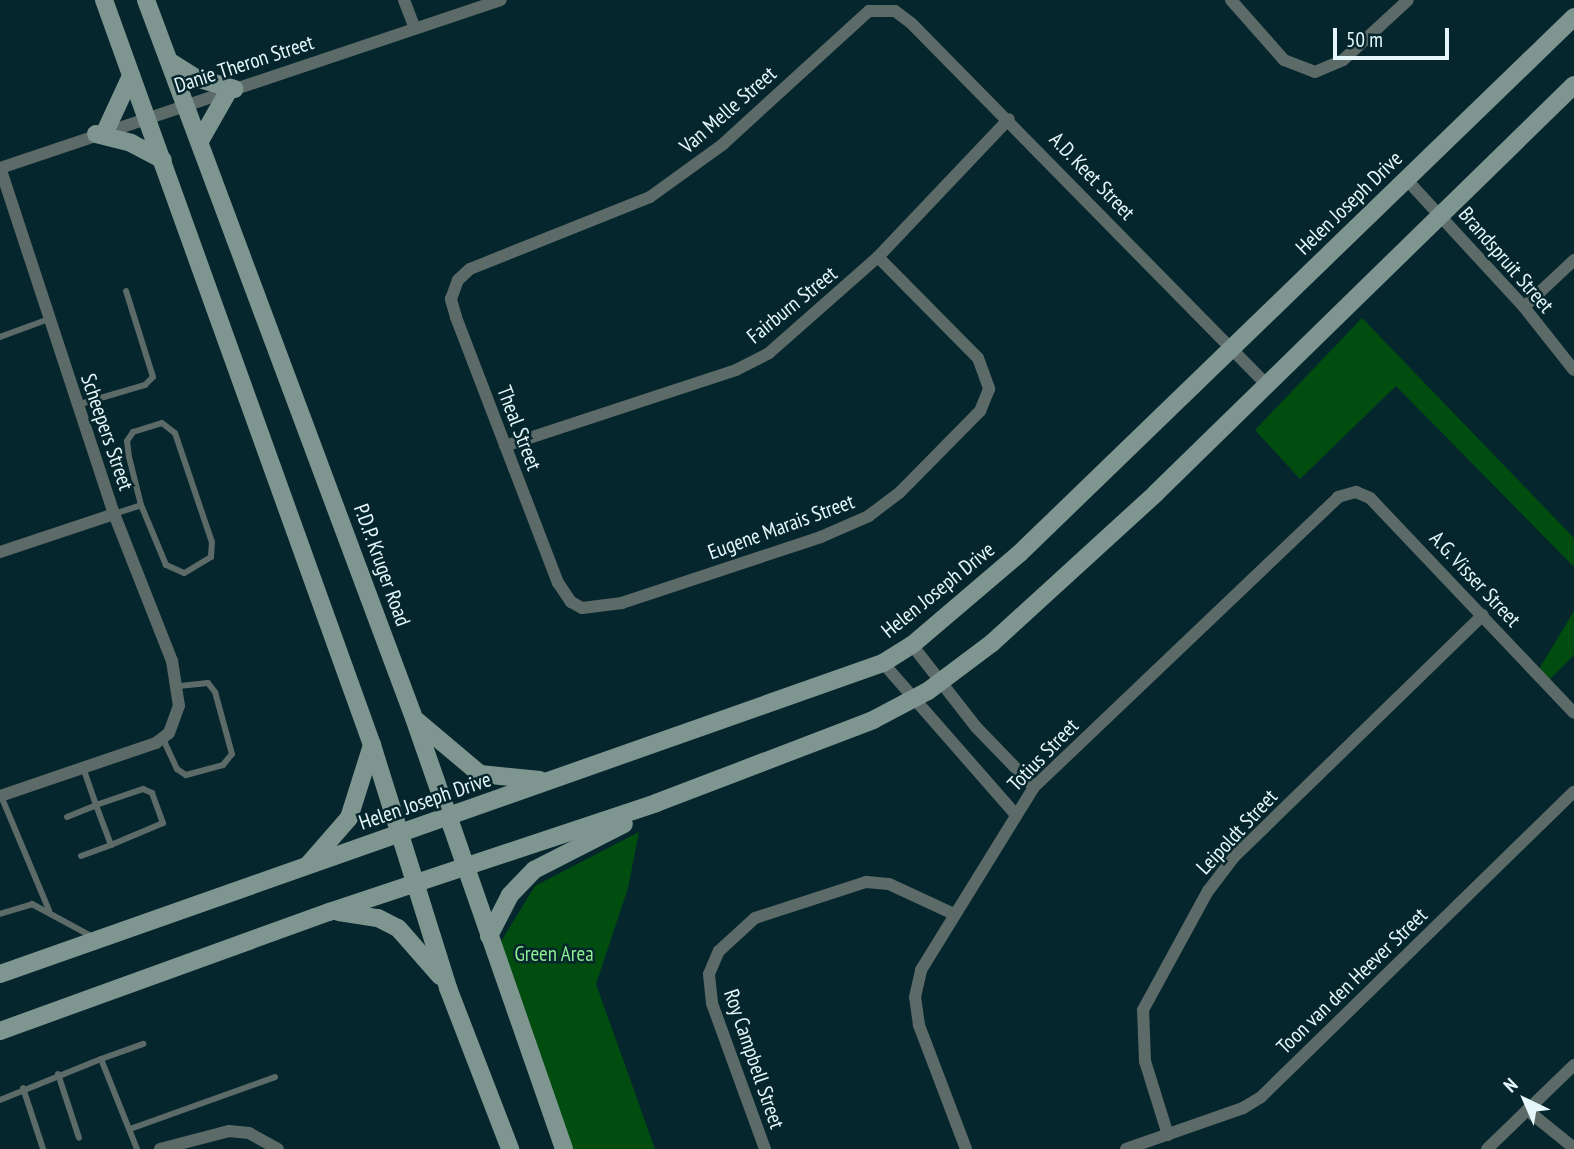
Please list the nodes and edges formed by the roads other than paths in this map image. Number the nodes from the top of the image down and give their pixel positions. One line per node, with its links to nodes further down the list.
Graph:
1 (104, 0): 11 (street)
2 (146, 0): 10 (street, P.D.P. Kruger Road)
3 (404, 0): 9 (street)
4 (501, 0): 9 (street, Danie Theron Street)
5 (1231, 0): 6 (street)
6 (1408, 0)
7 (881, 9): 16 (street, A.D. Keet Street); 25 (street, Van Melle Street)
8 (1574, 17): 21 (street, Helen Joseph Drive)
9 (414, 26): 13 (street, Danie Theron Street)
10 (172, 63): 13 (street); 14 (street, P.D.P. Kruger Road)
11 (131, 76): 15 (street); 17 (street)
12 (1574, 85): 22 (street)
13 (231, 90): 14 (street, Danie Theron Street); 18 (street)
14 (188, 103): 15 (street, Danie Theron Street); 18 (street, P.D.P. Kruger Road)
15 (147, 115): 17 (street, Danie Theron Street); 19 (street)
16 (1009, 119): 23 (street, Fairburn Street); 30 (street, A.D. Keet Street)
17 (101, 132): 19 (street); 20 (street, Danie Theron Street)
18 (201, 139): 47 (street, P.D.P. Kruger Road)
19 (163, 160): 49 (street)
20 (0, 168): 28 (street, Scheepers Street)
21 (1406, 179): 22 (street, Brandspruit Street); 30 (street, Helen Joseph Drive)
22 (1441, 215): 27 (street, Brandspruit Street); 32 (street)
23 (878, 257): 34 (street, Fairburn Street); 39 (street, Eugene Marais Street)
24 (1574, 260): 27 (street)
25 (470, 269): 34 (street, Theal Street)
26 (126, 291): 33 (lane)
27 (1524, 307): 31 (street, Brandspruit Street)
28 (48, 320): 29 (lane); 33 (street, Scheepers Street)
29 (0, 337)
30 (1231, 348): 32 (street, A.D. Keet Street); 41 (street, Helen Joseph Drive)
31 (1574, 370)
32 (1265, 383): 43 (street)
33 (78, 405): 37 (street, Scheepers Street)
34 (505, 446): 39 (street, Theal Street)
35 (1338, 497): 40 (street, A.G. Visser Street); 52 (street, Totius Street)
36 (141, 505): 36 (lane); 37 (lane)
37 (114, 514): 38 (street); 44 (street, Scheepers Street)
38 (0, 552)
39 (571, 601)
40 (1483, 615): 46 (street, A.G. Visser Street); 84 (street, Leipoldt Street)
41 (912, 645): 42 (street, Helen Joseph Drive); 43 (street)
42 (883, 663): 45 (street); 51 (street, Helen Joseph Drive)
43 (941, 682): 45 (street); 52 (street)
44 (178, 686): 48 (street, Scheepers Street); 48 (lane)
45 (912, 700): 55 (street); 57 (street)
46 (1574, 713)
47 (414, 718): 51 (street); 59 (street, P.D.P. Kruger Road)
48 (162, 738): 50 (street)
49 (372, 745): 60 (street); 64 (street)
50 (83, 768): 54 (street); 56 (lane)
51 (551, 780): 59 (street, Helen Joseph Drive)
52 (1034, 787): 57 (street, Totius Street)
53 (1574, 792): 84 (street, Toon van den Heever Street)
54 (0, 796): 66 (lane)
55 (656, 803): 63 (street); 70 (street)
56 (96, 805): 58 (lane); 61 (lane); 61 (lane)
57 (1015, 814): 69 (street, Totius Street)
58 (67, 817)
59 (449, 818): 60 (street, Helen Joseph Drive); 63 (street, P.D.P. Kruger Road)
60 (400, 834): 64 (street, Helen Joseph Drive); 65 (street)
61 (111, 845): 62 (lane)
62 (81, 856)
63 (464, 866): 65 (street); 70 (street, P.D.P. Kruger Road)
64 (305, 868): 71 (street, Helen Joseph Drive)
65 (415, 884): 67 (street); 73 (street)
66 (49, 910): 68 (lane); 71 (lane)
67 (329, 912): 73 (street); 74 (street)
68 (0, 914)
69 (954, 914): 93 (street, Roy Campbell Street); 94 (street, Totius Street)
70 (489, 936): 92 (street, P.D.P. Kruger Road)
71 (98, 939): 72 (street, Helen Joseph Drive)
72 (0, 974)
73 (448, 988): 91 (street)
74 (0, 1031)
75 (143, 1044): 76 (lane)
76 (101, 1059): 78 (lane); 83 (lane)
77 (1574, 1065): 82 (street)
78 (58, 1074): 80 (lane); 85 (lane)
79 (275, 1077): 83 (lane)
80 (23, 1088): 81 (lane); 87 (lane)
81 (0, 1100)
82 (1527, 1110): 86 (street); 96 (street)
83 (130, 1129): 88 (lane)
84 (1168, 1135): 95 (street, Toon van den Heever Street)
85 (79, 1138)
86 (1574, 1148)
87 (43, 1149)
88 (137, 1149)
89 (160, 1149): 90 (street)
90 (278, 1149)
91 (510, 1149)
92 (564, 1149)
93 (765, 1149)
94 (966, 1149)
95 (1126, 1149)
96 (1487, 1149)

